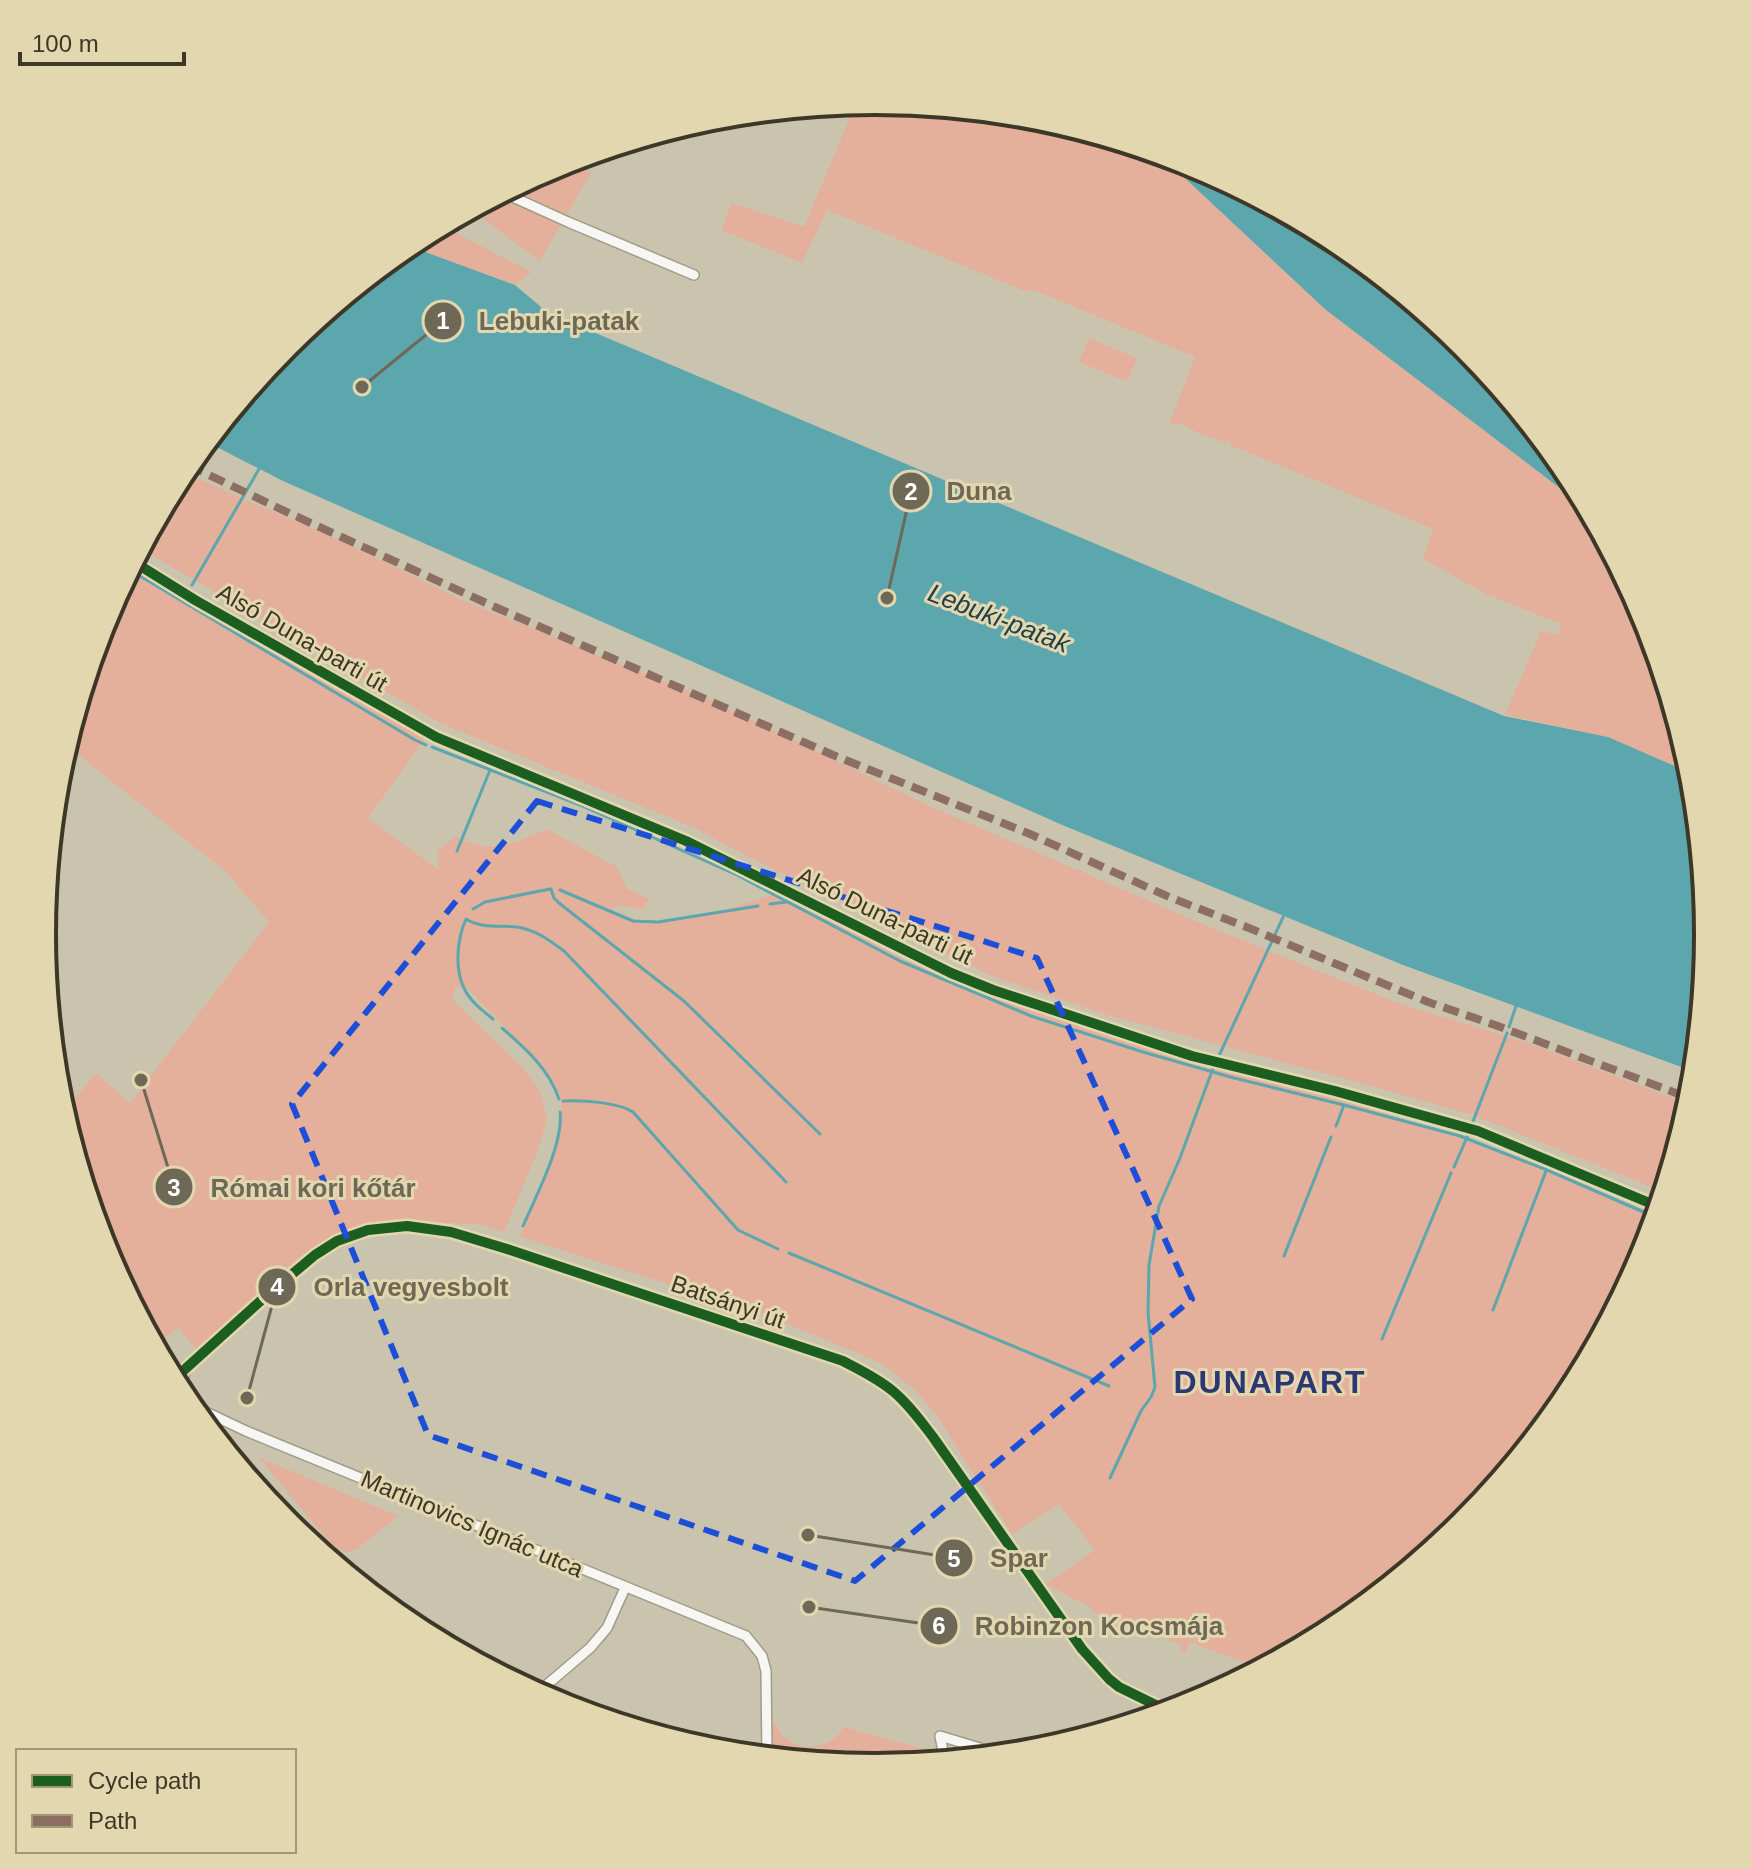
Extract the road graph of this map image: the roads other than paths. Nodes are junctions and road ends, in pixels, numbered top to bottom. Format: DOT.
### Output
graph roads {
  1 [pos="516,199"];
  2 [pos="694,275"];
  3 [pos="143,568"];
  4 [pos="1650,1203"];
  5 [pos="187,1367"];
  6 [pos="183,1371"];
  7 [pos="184,1374"];
  8 [pos="211,1413"];
  9 [pos="625,1588"];
  10 [pos="547,1685"];
  11 [pos="1154,1705"];
  12 [pos="767,1747"];
  13 [pos="977,1747"];
  14 [pos="943,1751"];
  1 -- 2 [label="street"];
  3 -- 4 [label="street, Alsó Duna-parti út"];
  5 -- 6 [label="street, Batsányi út"];
  5 -- 7 [label="street, Martinovics Ignác utca"];
  5 -- 11 [label="street, Batsányi út"];
  8 -- 9 [label="street, Martinovics Ignác utca"];
  9 -- 10 [label="street"];
  9 -- 12 [label="street, Martinovics Ignác utca"];
  13 -- 14 [label="street"];
}
